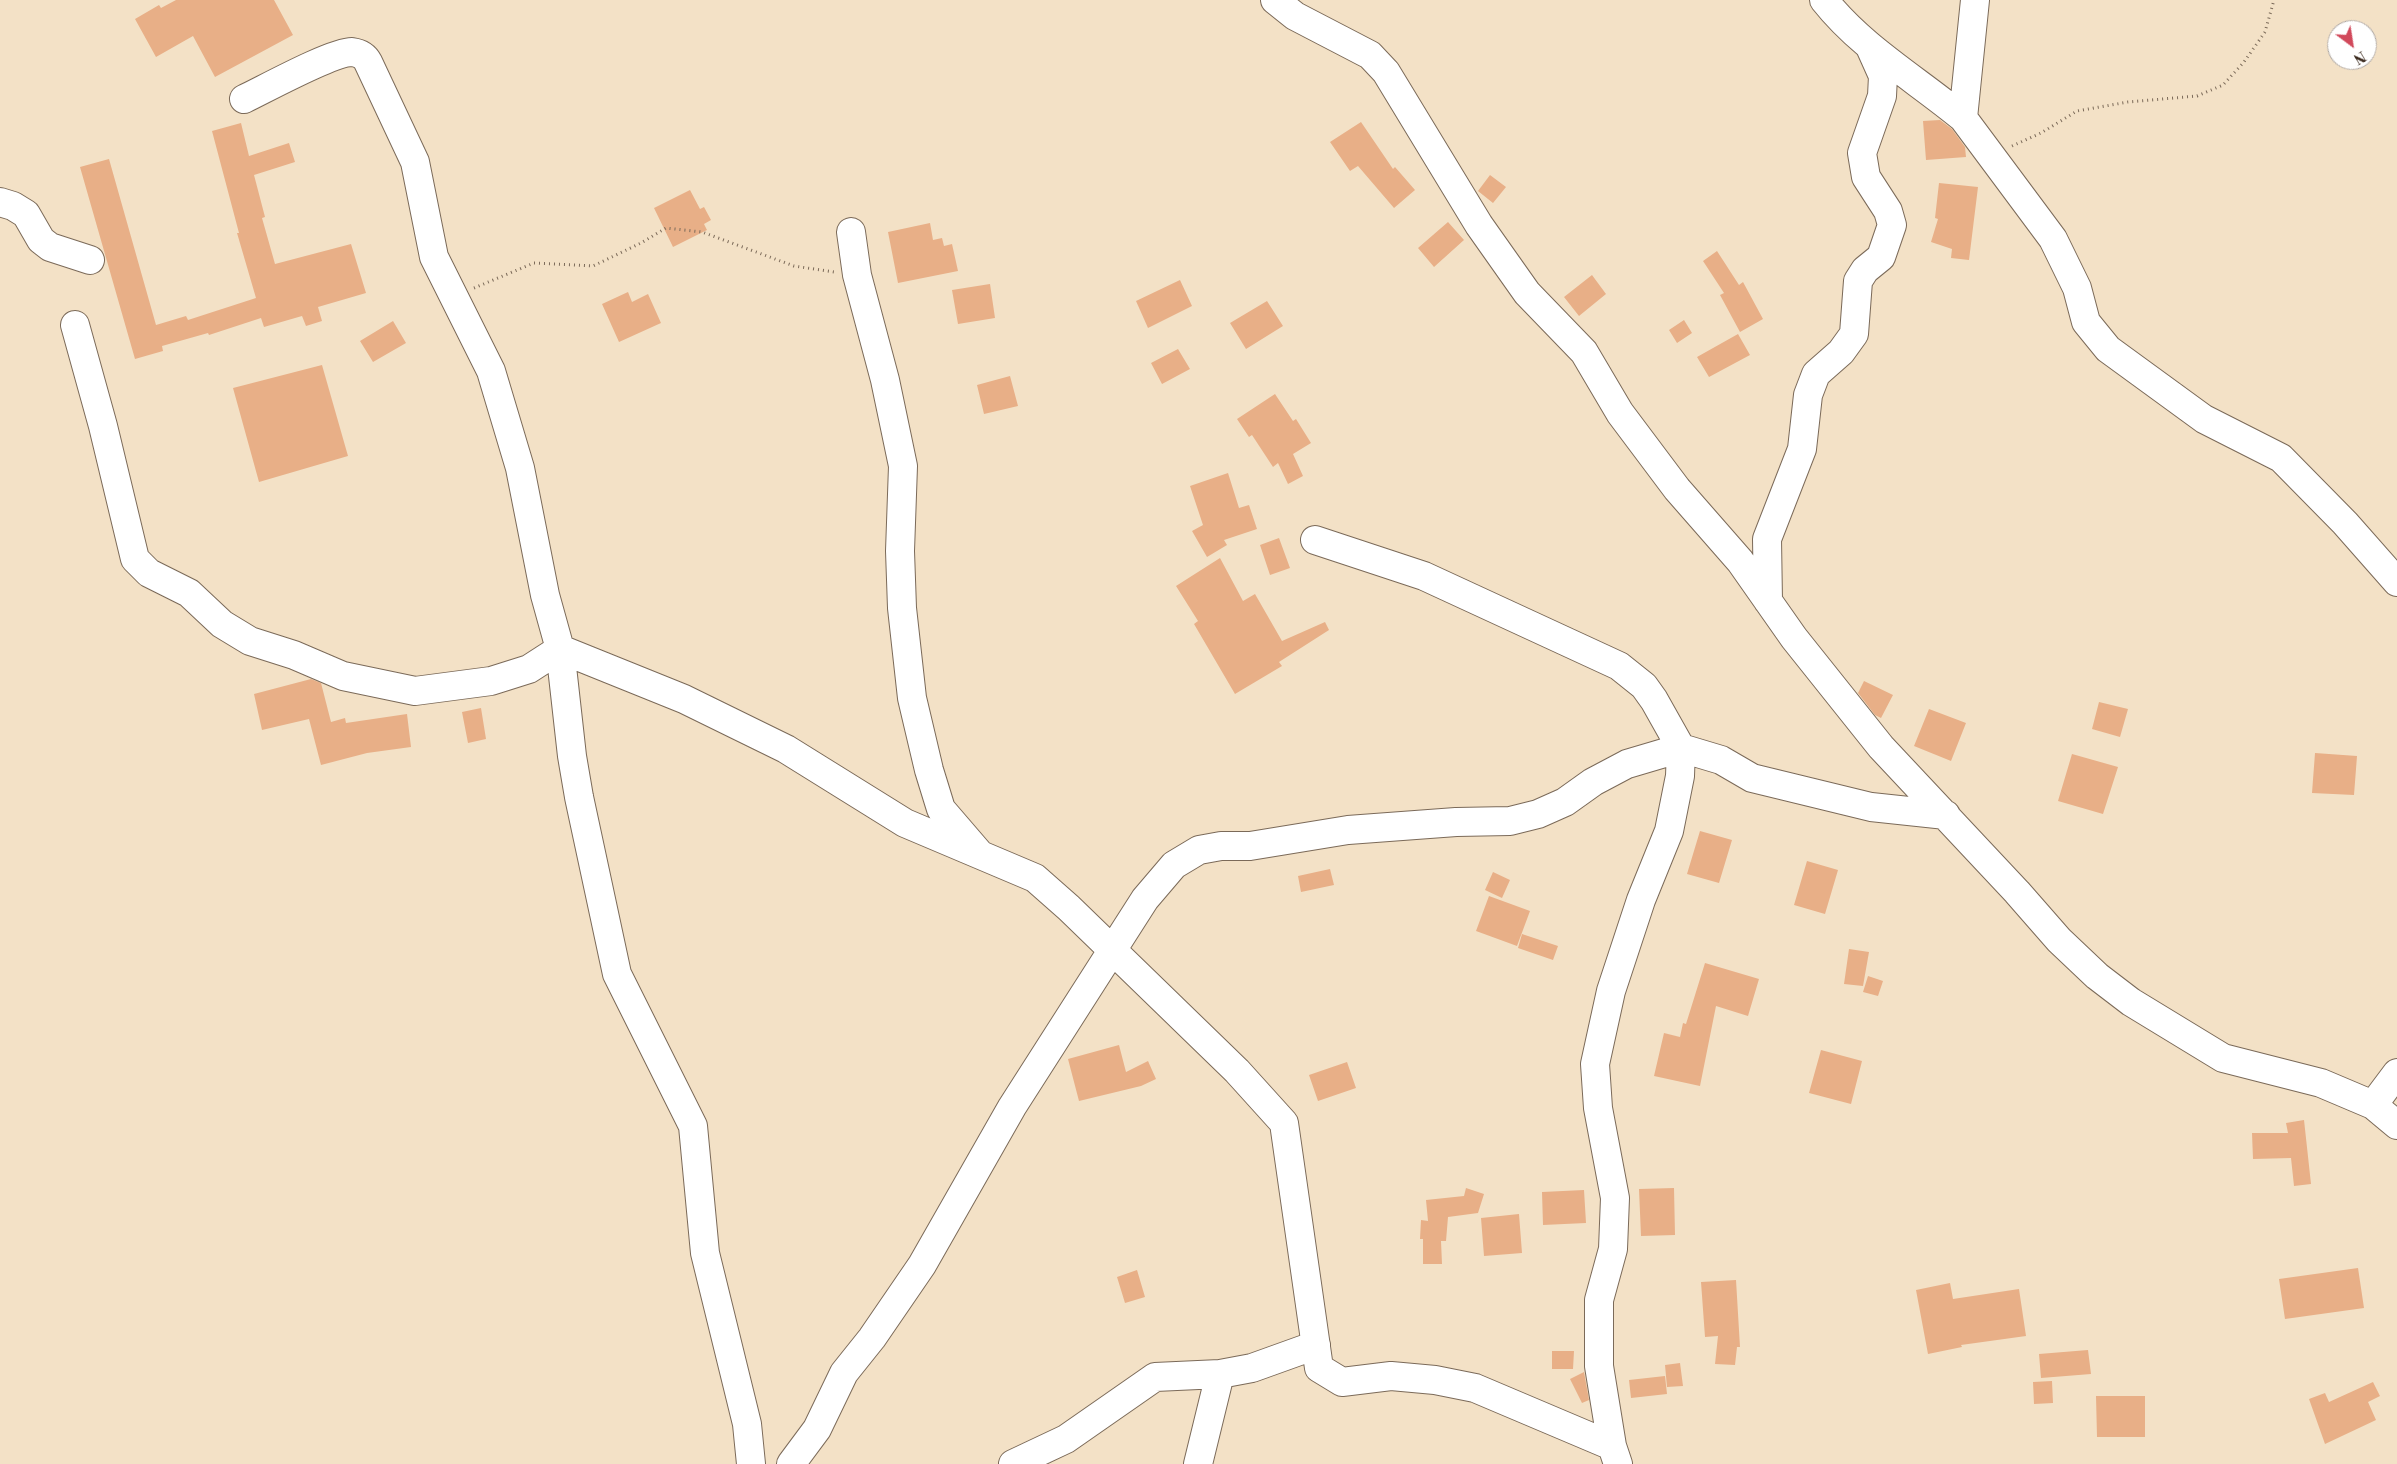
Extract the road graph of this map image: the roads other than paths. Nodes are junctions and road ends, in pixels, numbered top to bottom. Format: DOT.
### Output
graph roads {
  1 [pos="1275,0"];
  2 [pos="1824,0"];
  3 [pos="1976,0"];
  4 [pos="1870,47"];
  5 [pos="244,99"];
  6 [pos="1963,118"];
  7 [pos="0,202"];
  8 [pos="851,232"];
  9 [pos="90,260"];
  10 [pos="75,325"];
  11 [pos="1315,540"];
  12 [pos="2397,582"];
  13 [pos="1768,601"];
  14 [pos="560,649"];
  15 [pos="1681,748"];
  16 [pos="1946,815"];
  17 [pos="980,855"];
  18 [pos="1112,949"];
  19 [pos="2397,1073"];
  20 [pos="2373,1105"];
  21 [pos="2397,1125"];
  22 [pos="1316,1345"];
  23 [pos="1220,1374"];
  24 [pos="1615,1455"];
  25 [pos="751,1464"];
  26 [pos="791,1464"];
  27 [pos="1013,1464"];
  28 [pos="1198,1464"];
  1 -- 13 [label="street"];
  2 -- 4 [label="street"];
  3 -- 6 [label="street"];
  4 -- 6 [label="street"];
  4 -- 13 [label="street"];
  5 -- 14 [label="street"];
  6 -- 12 [label="street"];
  7 -- 9 [label="street"];
  8 -- 17 [label="street"];
  10 -- 14 [label="street"];
  11 -- 15 [label="street"];
  13 -- 16 [label="street"];
  14 -- 17 [label="street"];
  14 -- 25 [label="street"];
  15 -- 16 [label="street"];
  15 -- 18 [label="street"];
  15 -- 24 [label="street"];
  16 -- 20 [label="street"];
  17 -- 18 [label="street"];
  18 -- 22 [label="street"];
  18 -- 26 [label="street"];
  19 -- 20 [label="street"];
  20 -- 21 [label="street"];
  22 -- 23 [label="street"];
  22 -- 24 [label="street"];
  23 -- 27 [label="street"];
  23 -- 28 [label="street"];
}
